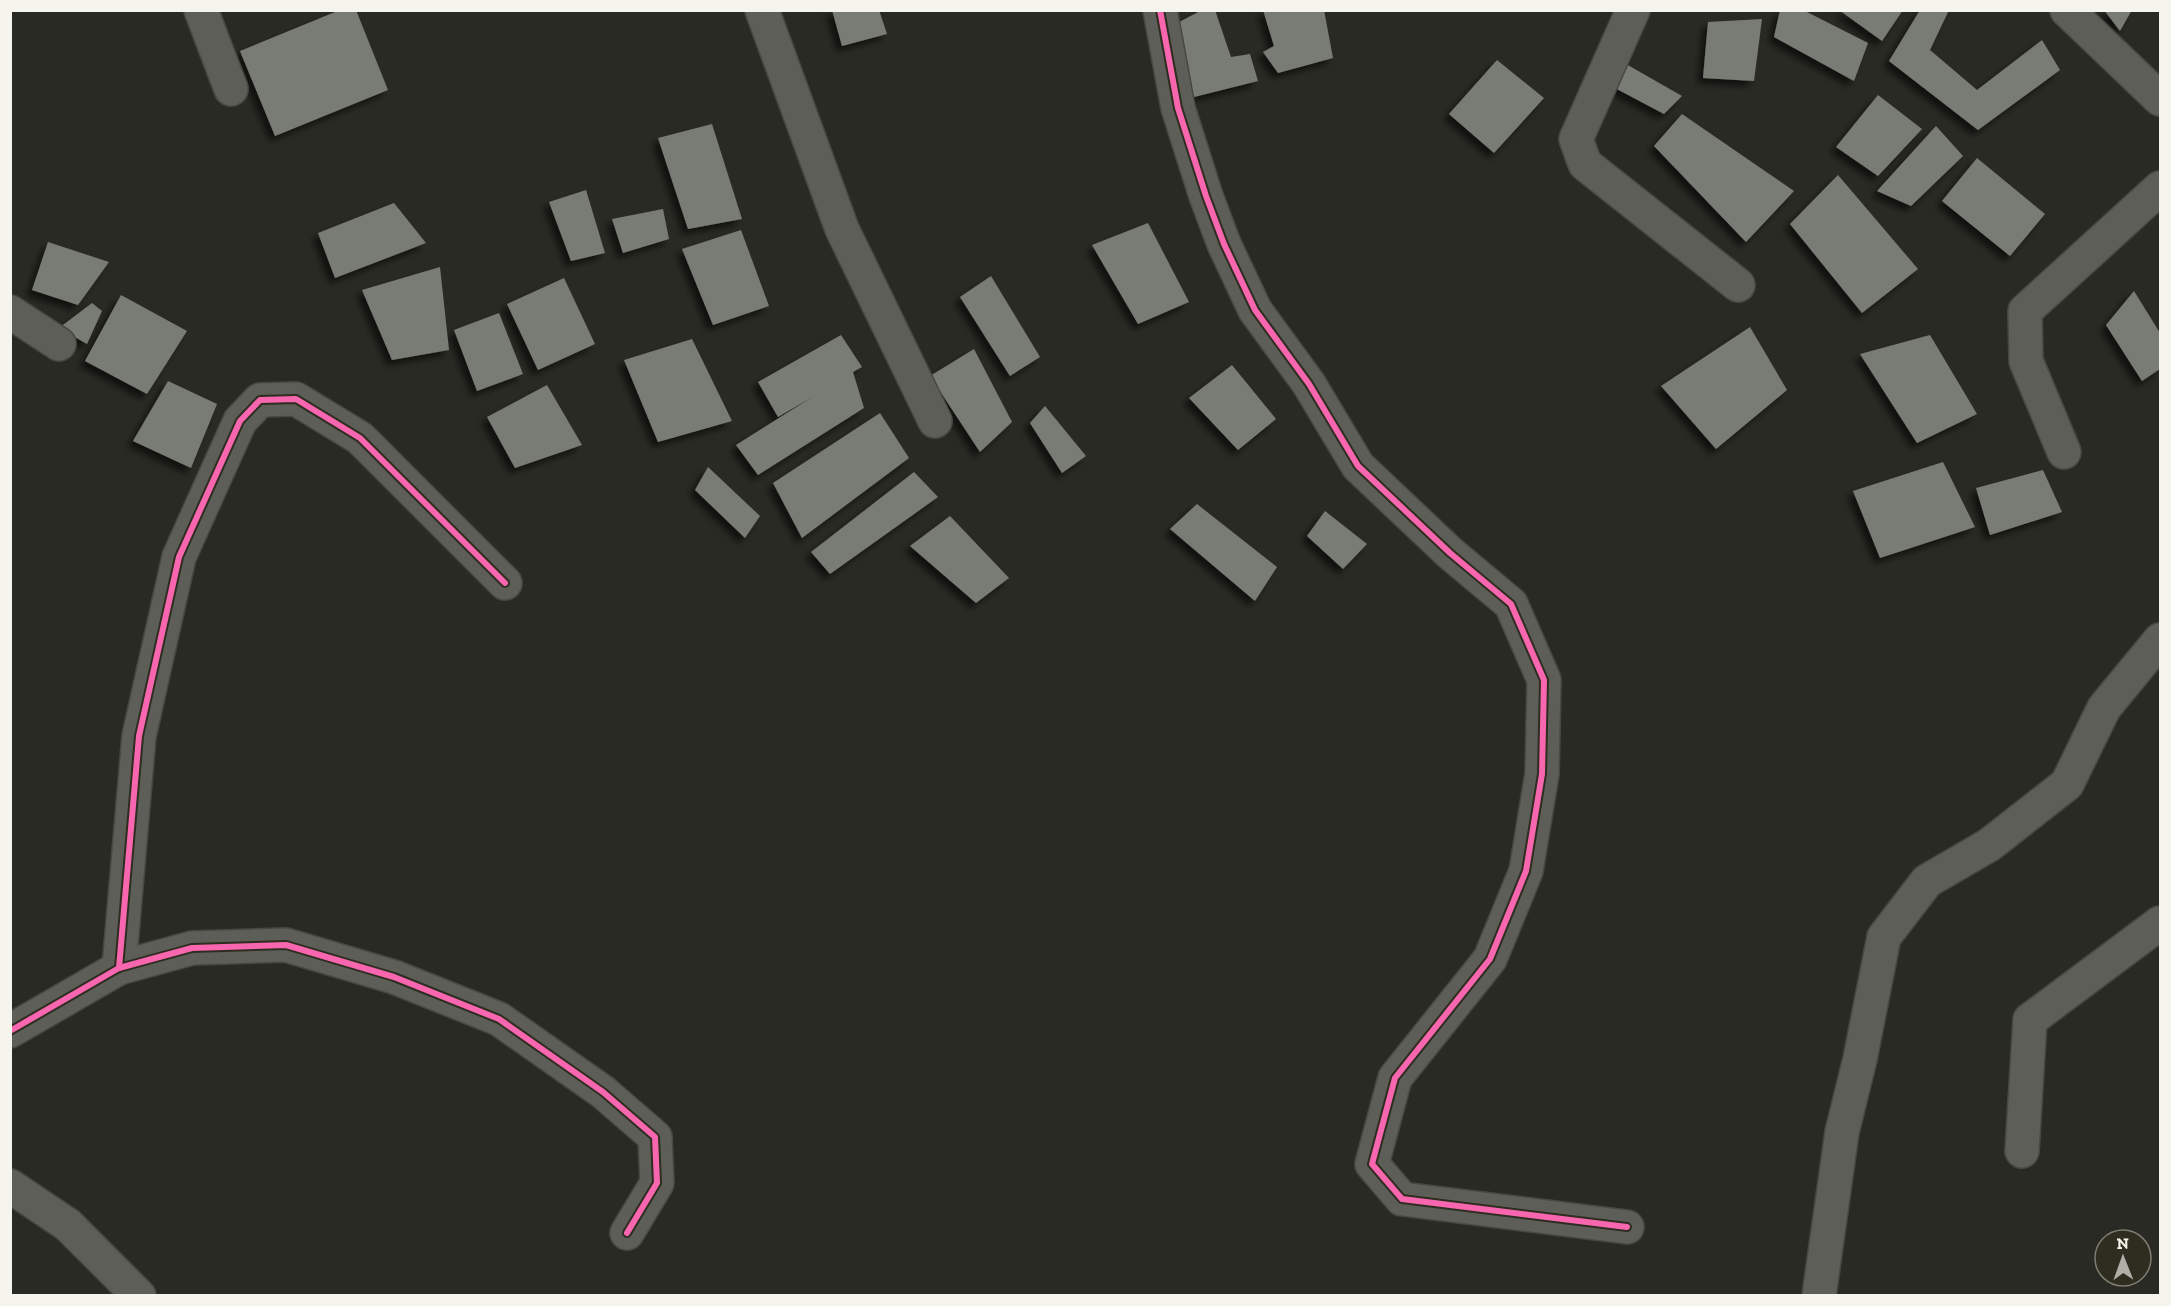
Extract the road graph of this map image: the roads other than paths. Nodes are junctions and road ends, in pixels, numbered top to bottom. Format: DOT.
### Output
graph roads {
  1 [pos="201,10"];
  2 [pos="762,10"];
  3 [pos="1160,10"];
  4 [pos="1633,10"];
  5 [pos="2067,10"];
  6 [pos="231,88"];
  7 [pos="2160,99"];
  8 [pos="2160,188"];
  9 [pos="1737,285"];
  10 [pos="10,312"];
  11 [pos="59,344"];
  12 [pos="935,420"];
  13 [pos="2064,452"];
  14 [pos="505,583"];
  15 [pos="2160,640"];
  16 [pos="2160,923"];
  17 [pos="119,968"];
  18 [pos="10,1030"];
  19 [pos="2022,1151"];
  20 [pos="10,1186"];
  21 [pos="1627,1227"];
  22 [pos="627,1233"];
  23 [pos="139,1296"];
  24 [pos="1819,1296"];
  1 -- 6 [label="street"];
  2 -- 12 [label="street"];
  3 -- 21 [label="street"];
  4 -- 9 [label="street"];
  5 -- 7 [label="street"];
  8 -- 13 [label="street"];
  10 -- 11 [label="street"];
  14 -- 17 [label="street"];
  15 -- 24 [label="street"];
  16 -- 19 [label="street"];
  17 -- 18 [label="street"];
  17 -- 22 [label="street"];
  20 -- 23 [label="street"];
}
